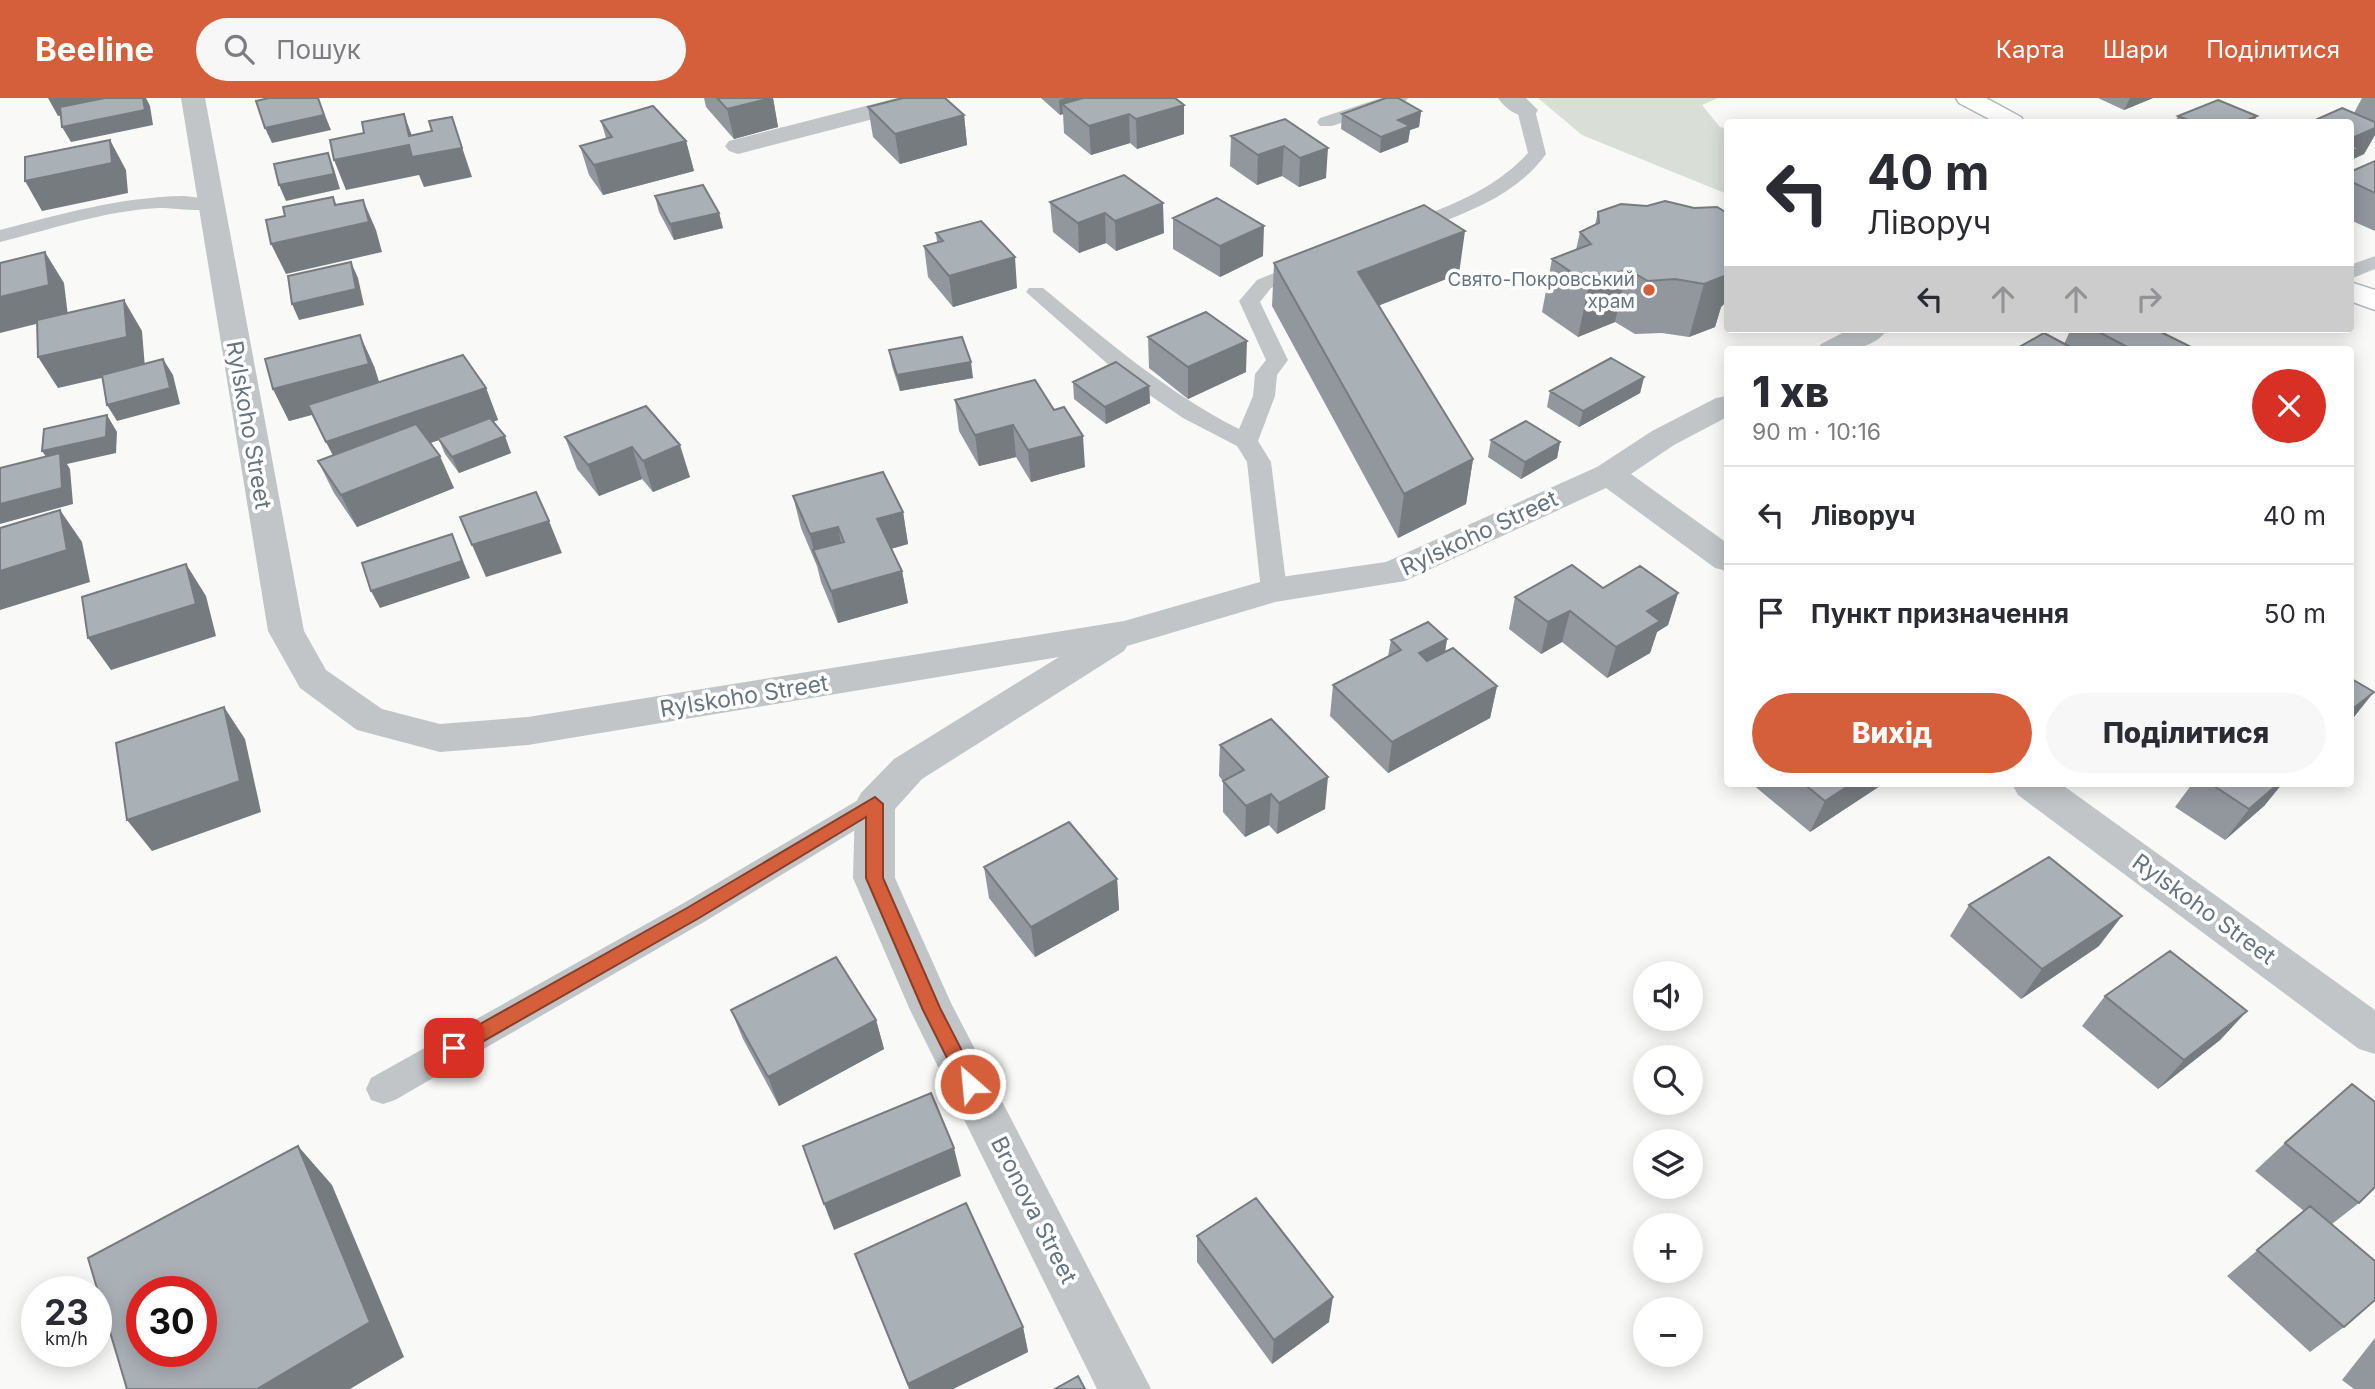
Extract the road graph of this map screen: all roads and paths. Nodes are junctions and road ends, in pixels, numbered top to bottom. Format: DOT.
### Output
graph roads {
  1 [pos="193,98"];
  2 [pos="926,98"];
  3 [pos="1398,98"];
  4 [pos="1968,98"];
  5 [pos="1518,104"];
  6 [pos="2006,119"];
  7 [pos="1326,122"];
  8 [pos="738,146"];
  9 [pos="210,205"];
  10 [pos="0,236"];
  11 [pos="1382,238"];
  12 [pos="1331,256"];
  13 [pos="2375,262"];
  14 [pos="2354,271"];
  15 [pos="1036,292"];
  16 [pos="2354,292"];
  17 [pos="2375,302"];
  18 [pos="1865,333"];
  19 [pos="1840,346"];
  20 [pos="1724,407"];
  21 [pos="1246,441"];
  22 [pos="1609,474"];
  23 [pos="1724,558"];
  24 [pos="1274,590"];
  25 [pos="1124,634"];
  26 [pos="2036,787"];
  27 [pos="875,804"];
  28 [pos="2375,1035"];
  29 [pos="383,1089"];
  30 [pos="1125,1389"];
  1 -- 9 [label="street, Rylskoho Street"];
  2 -- 8 [label="street"];
  3 -- 7 [label="lane"];
  4 -- 6 [label="street"];
  5 -- 11 [label="lane"];
  9 -- 10 [label="lane"];
  9 -- 25 [label="street, Rylskoho Street"];
  12 -- 21 [label="lane"];
  13 -- 14 [label="lane"];
  15 -- 21 [label="lane"];
  16 -- 17 [label="street"];
  18 -- 19 [label="street"];
  20 -- 22 [label="street, Rylskoho Street"];
  21 -- 24 [label="lane"];
  22 -- 23 [label="street"];
  22 -- 24 [label="street, Rylskoho Street"];
  24 -- 25 [label="street, Rylskoho Street"];
  25 -- 27 [label="street"];
  26 -- 28 [label="street, Rylskoho Street"];
  27 -- 29 [label="lane"];
  27 -- 30 [label="street, Bronova Street"];
}
